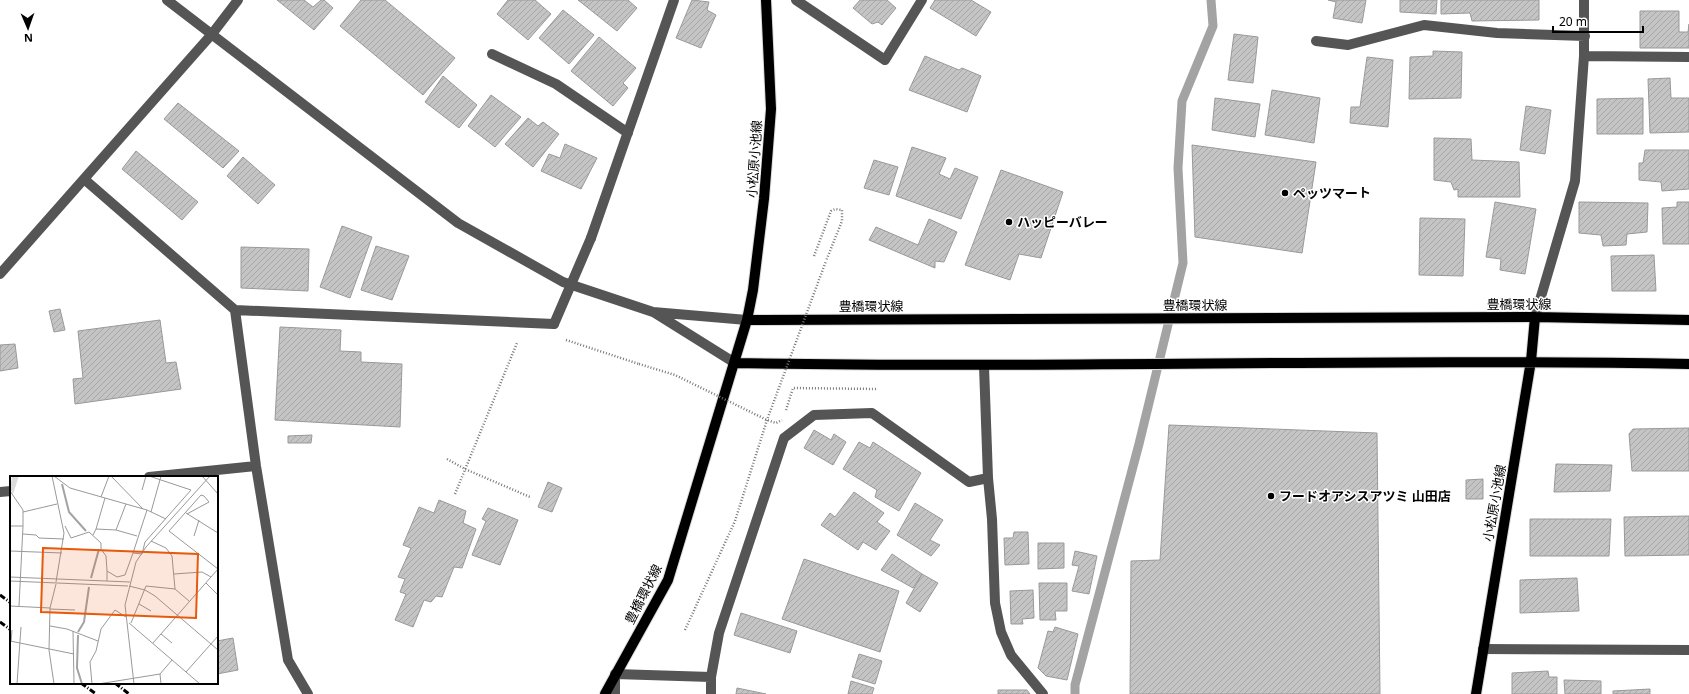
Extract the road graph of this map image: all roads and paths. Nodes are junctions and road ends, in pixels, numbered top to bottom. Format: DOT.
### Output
graph roads {
  1 [pos="167,0"];
  2 [pos="238,0"];
  3 [pos="674,0"];
  4 [pos="766,0"];
  5 [pos="796,0"];
  6 [pos="922,0"];
  7 [pos="1584,0"];
  8 [pos="212,34"];
  9 [pos="1585,36"];
  10 [pos="1316,41"];
  11 [pos="492,54"];
  12 [pos="1584,56"];
  13 [pos="1689,57"];
  14 [pos="628,133"];
  15 [pos="84,179"];
  16 [pos="814,256"];
  17 [pos="0,274"];
  18 [pos="235,310"];
  19 [pos="653,312"];
  20 [pos="1535,317"];
  21 [pos="747,320"];
  22 [pos="1689,320"];
  23 [pos="526,322"];
  24 [pos="554,324"];
  25 [pos="1531,361"];
  26 [pos="735,363"];
  27 [pos="1689,364"];
  28 [pos="984,366"];
  29 [pos="767,420"];
  30 [pos="782,420"];
  31 [pos="447,459"];
  32 [pos="256,466"];
  33 [pos="465,469"];
  34 [pos="159,476"];
  35 [pos="988,478"];
  36 [pos="10,491"];
  37 [pos="0,492"];
  38 [pos="455,494"];
  39 [pos="530,497"];
  40 [pos="685,630"];
  41 [pos="1483,649"];
  42 [pos="1689,650"];
  43 [pos="616,674"];
  44 [pos="712,677"];
  45 [pos="308,694"];
  46 [pos="605,694"];
  47 [pos="615,694"];
  48 [pos="711,694"];
  49 [pos="1043,694"];
  50 [pos="1476,694"];
  1 -- 8 [label="street"];
  2 -- 8 [label="street"];
  3 -- 14 [label="street"];
  4 -- 21 [label="main road, 小松原小池線"];
  5 -- 6 [label="street"];
  7 -- 9 [label="street"];
  8 -- 15 [label="street"];
  8 -- 19 [label="street"];
  9 -- 10 [label="street"];
  9 -- 12 [label="street"];
  11 -- 14 [label="street"];
  12 -- 13 [label="street"];
  12 -- 20 [label="street"];
  14 -- 24 [label="street, bridge"];
  15 -- 17 [label="street"];
  15 -- 18 [label="street"];
  16 -- 29 [label="path, bridge"];
  18 -- 23 [label="street"];
  18 -- 32 [label="street"];
  19 -- 21 [label="street"];
  19 -- 26 [label="street"];
  20 -- 21 [label="main road, 豊橋環状線"];
  20 -- 22 [label="main road, 豊橋環状線"];
  20 -- 25 [label="main road, 小松原小池線"];
  21 -- 26 [label="main road, 豊橋環状線"];
  23 -- 24 [label="street"];
  23 -- 33 [label="path"];
  24 -- 29 [label="path, bridge"];
  25 -- 27 [label="main road"];
  25 -- 28 [label="main road"];
  25 -- 41 [label="main road, 小松原小池線"];
  26 -- 28 [label="main road"];
  26 -- 43 [label="main road, 豊橋環状線"];
  28 -- 35 [label="street"];
  29 -- 30 [label="path, bridge"];
  29 -- 40 [label="path, bridge"];
  31 -- 33 [label="path"];
  32 -- 34 [label="street"];
  32 -- 45 [label="street"];
  33 -- 38 [label="path"];
  33 -- 39 [label="path"];
  35 -- 44 [label="street"];
  35 -- 49 [label="street"];
  36 -- 37 [label="street"];
  41 -- 42 [label="street"];
  41 -- 50 [label="main road, 小松原小池線"];
  43 -- 44 [label="street"];
  43 -- 46 [label="main road, 豊橋環状線"];
  43 -- 47 [label="street"];
  44 -- 48 [label="street"];
}
